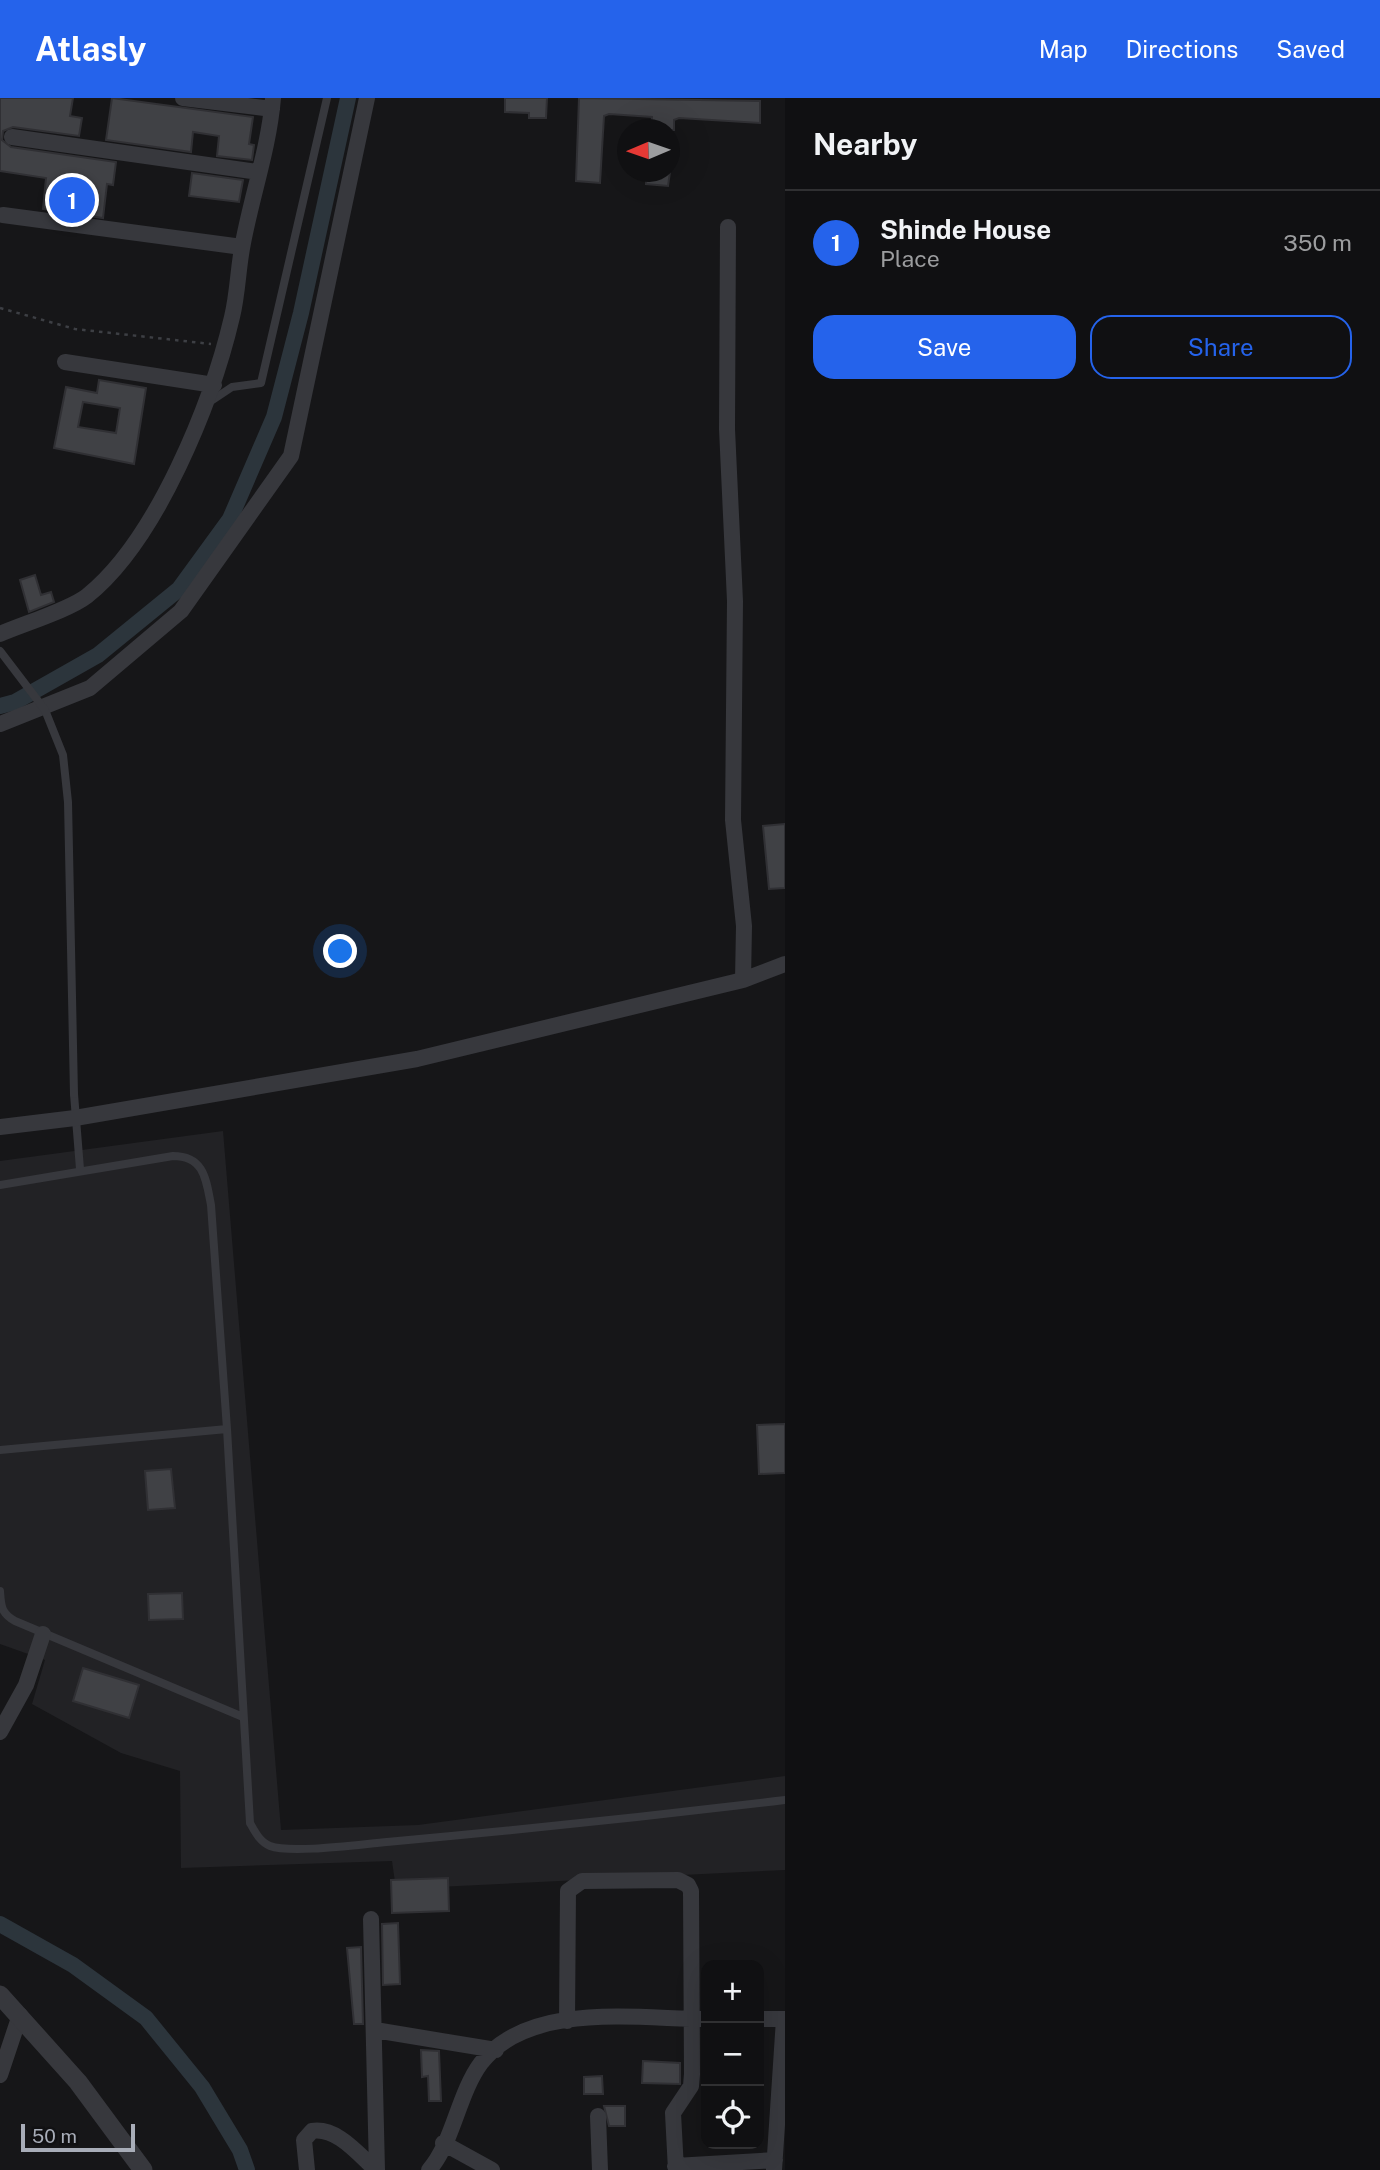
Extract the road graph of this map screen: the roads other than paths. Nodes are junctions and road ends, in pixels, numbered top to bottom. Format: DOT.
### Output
graph roads {
  1 [pos="183,98"];
  2 [pos="327,98"];
  3 [pos="367,98"];
  4 [pos="273,103"];
  5 [pos="12,137"];
  6 [pos="258,172"];
  7 [pos="3,215"];
  8 [pos="728,227"];
  9 [pos="242,247"];
  10 [pos="65,362"];
  11 [pos="214,385"];
  12 [pos="205,405"];
  13 [pos="0,634"];
  14 [pos="0,651"];
  15 [pos="0,724"];
  16 [pos="785,964"];
  17 [pos="743,980"];
  18 [pos="75,1118"];
  19 [pos="0,1127"];
  20 [pos="80,1169"];
  21 [pos="0,1185"];
  22 [pos="228,1429"];
  23 [pos="0,1450"];
  24 [pos="0,1591"];
  25 [pos="43,1633"];
  26 [pos="243,1717"];
  27 [pos="0,1732"];
  28 [pos="785,1800"];
  29 [pos="371,1919"];
  30 [pos="0,1996"];
  31 [pos="20,2015"];
  32 [pos="699,2019"];
  33 [pos="764,2019"];
  34 [pos="785,2019"];
  35 [pos="567,2021"];
  36 [pos="375,2030"];
  37 [pos="496,2050"];
  38 [pos="0,2075"];
  39 [pos="598,2116"];
  40 [pos="443,2143"];
  41 [pos="778,2167"];
  42 [pos="676,2168"];
  43 [pos="143,2170"];
  44 [pos="307,2170"];
  45 [pos="377,2170"];
  46 [pos="429,2170"];
  47 [pos="492,2170"];
  48 [pos="600,2170"];
  1 -- 4 [label="street"];
  2 -- 12 [label="lane"];
  3 -- 15 [label="street"];
  4 -- 6 [label="street"];
  5 -- 6 [label="street"];
  6 -- 9 [label="street"];
  7 -- 9 [label="street"];
  8 -- 17 [label="street"];
  9 -- 11 [label="street"];
  10 -- 11 [label="street"];
  11 -- 12 [label="street"];
  12 -- 13 [label="street"];
  14 -- 18 [label="lane, bridge"];
  16 -- 17 [label="street"];
  17 -- 18 [label="street"];
  18 -- 19 [label="street"];
  18 -- 20 [label="lane"];
  20 -- 21 [label="lane"];
  20 -- 22 [label="lane"];
  22 -- 23 [label="lane"];
  22 -- 26 [label="lane"];
  24 -- 25 [label="lane"];
  25 -- 26 [label="lane"];
  25 -- 27 [label="street"];
  26 -- 28 [label="lane"];
  29 -- 36 [label="street"];
  30 -- 31 [label="street"];
  31 -- 38 [label="street"];
  31 -- 43 [label="street"];
  32 -- 35 [label="street"];
  32 -- 35 [label="street"];
  32 -- 42 [label="street"];
  33 -- 34 [label="street"];
  34 -- 41 [label="street"];
  35 -- 37 [label="street"];
  36 -- 37 [label="street"];
  36 -- 45 [label="street"];
  37 -- 40 [label="street"];
  39 -- 48 [label="street"];
  40 -- 46 [label="street"];
  40 -- 47 [label="street"];
  41 -- 42 [label="street"];
  44 -- 45 [label="street"];
}
